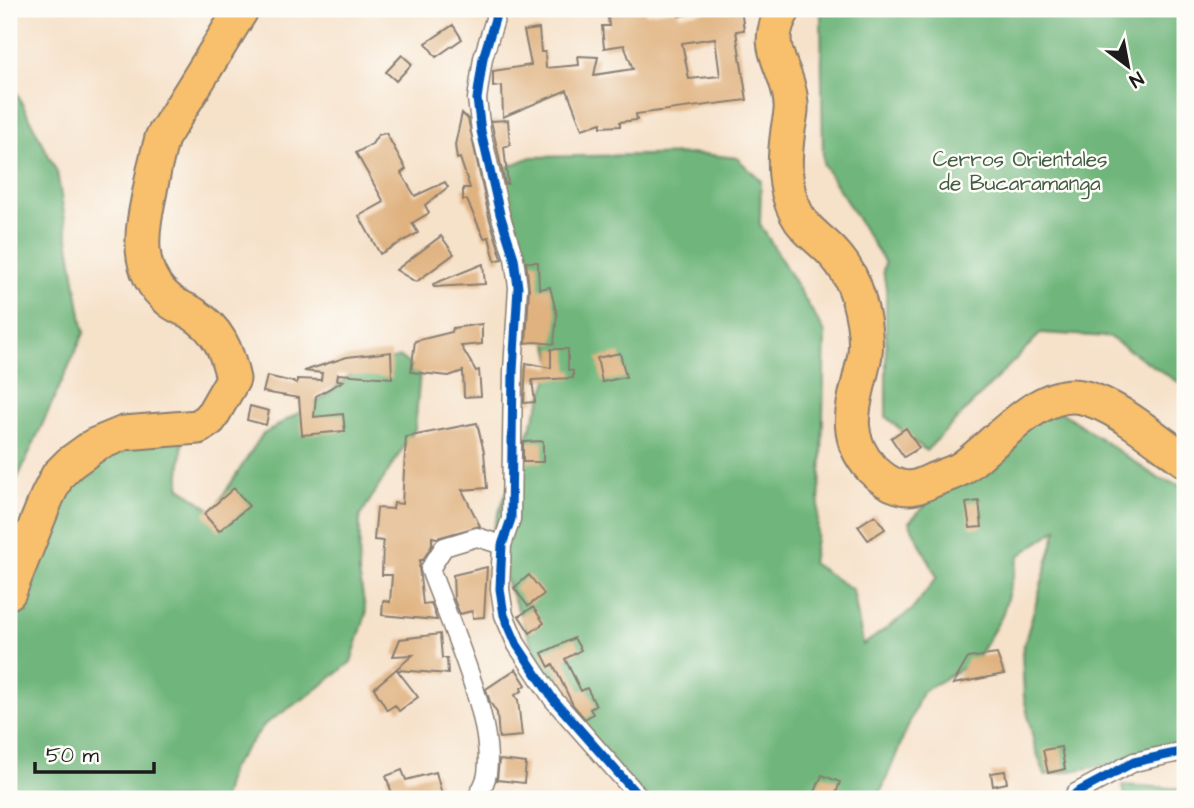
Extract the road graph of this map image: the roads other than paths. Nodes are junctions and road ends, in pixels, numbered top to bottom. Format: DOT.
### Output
graph roads {
  1 [pos="243,9"];
  2 [pos="495,9"];
  3 [pos="784,9"];
  4 [pos="1185,460"];
  5 [pos="502,545"];
  6 [pos="9,592"];
  7 [pos="1185,751"];
  8 [pos="476,799"];
  9 [pos="641,799"];
  10 [pos="1072,799"];
  1 -- 6 [label="highway"];
  2 -- 5 [label="street"];
  3 -- 4 [label="highway"];
  5 -- 8 [label="street"];
  5 -- 9 [label="street"];
  7 -- 10 [label="street"];
}
